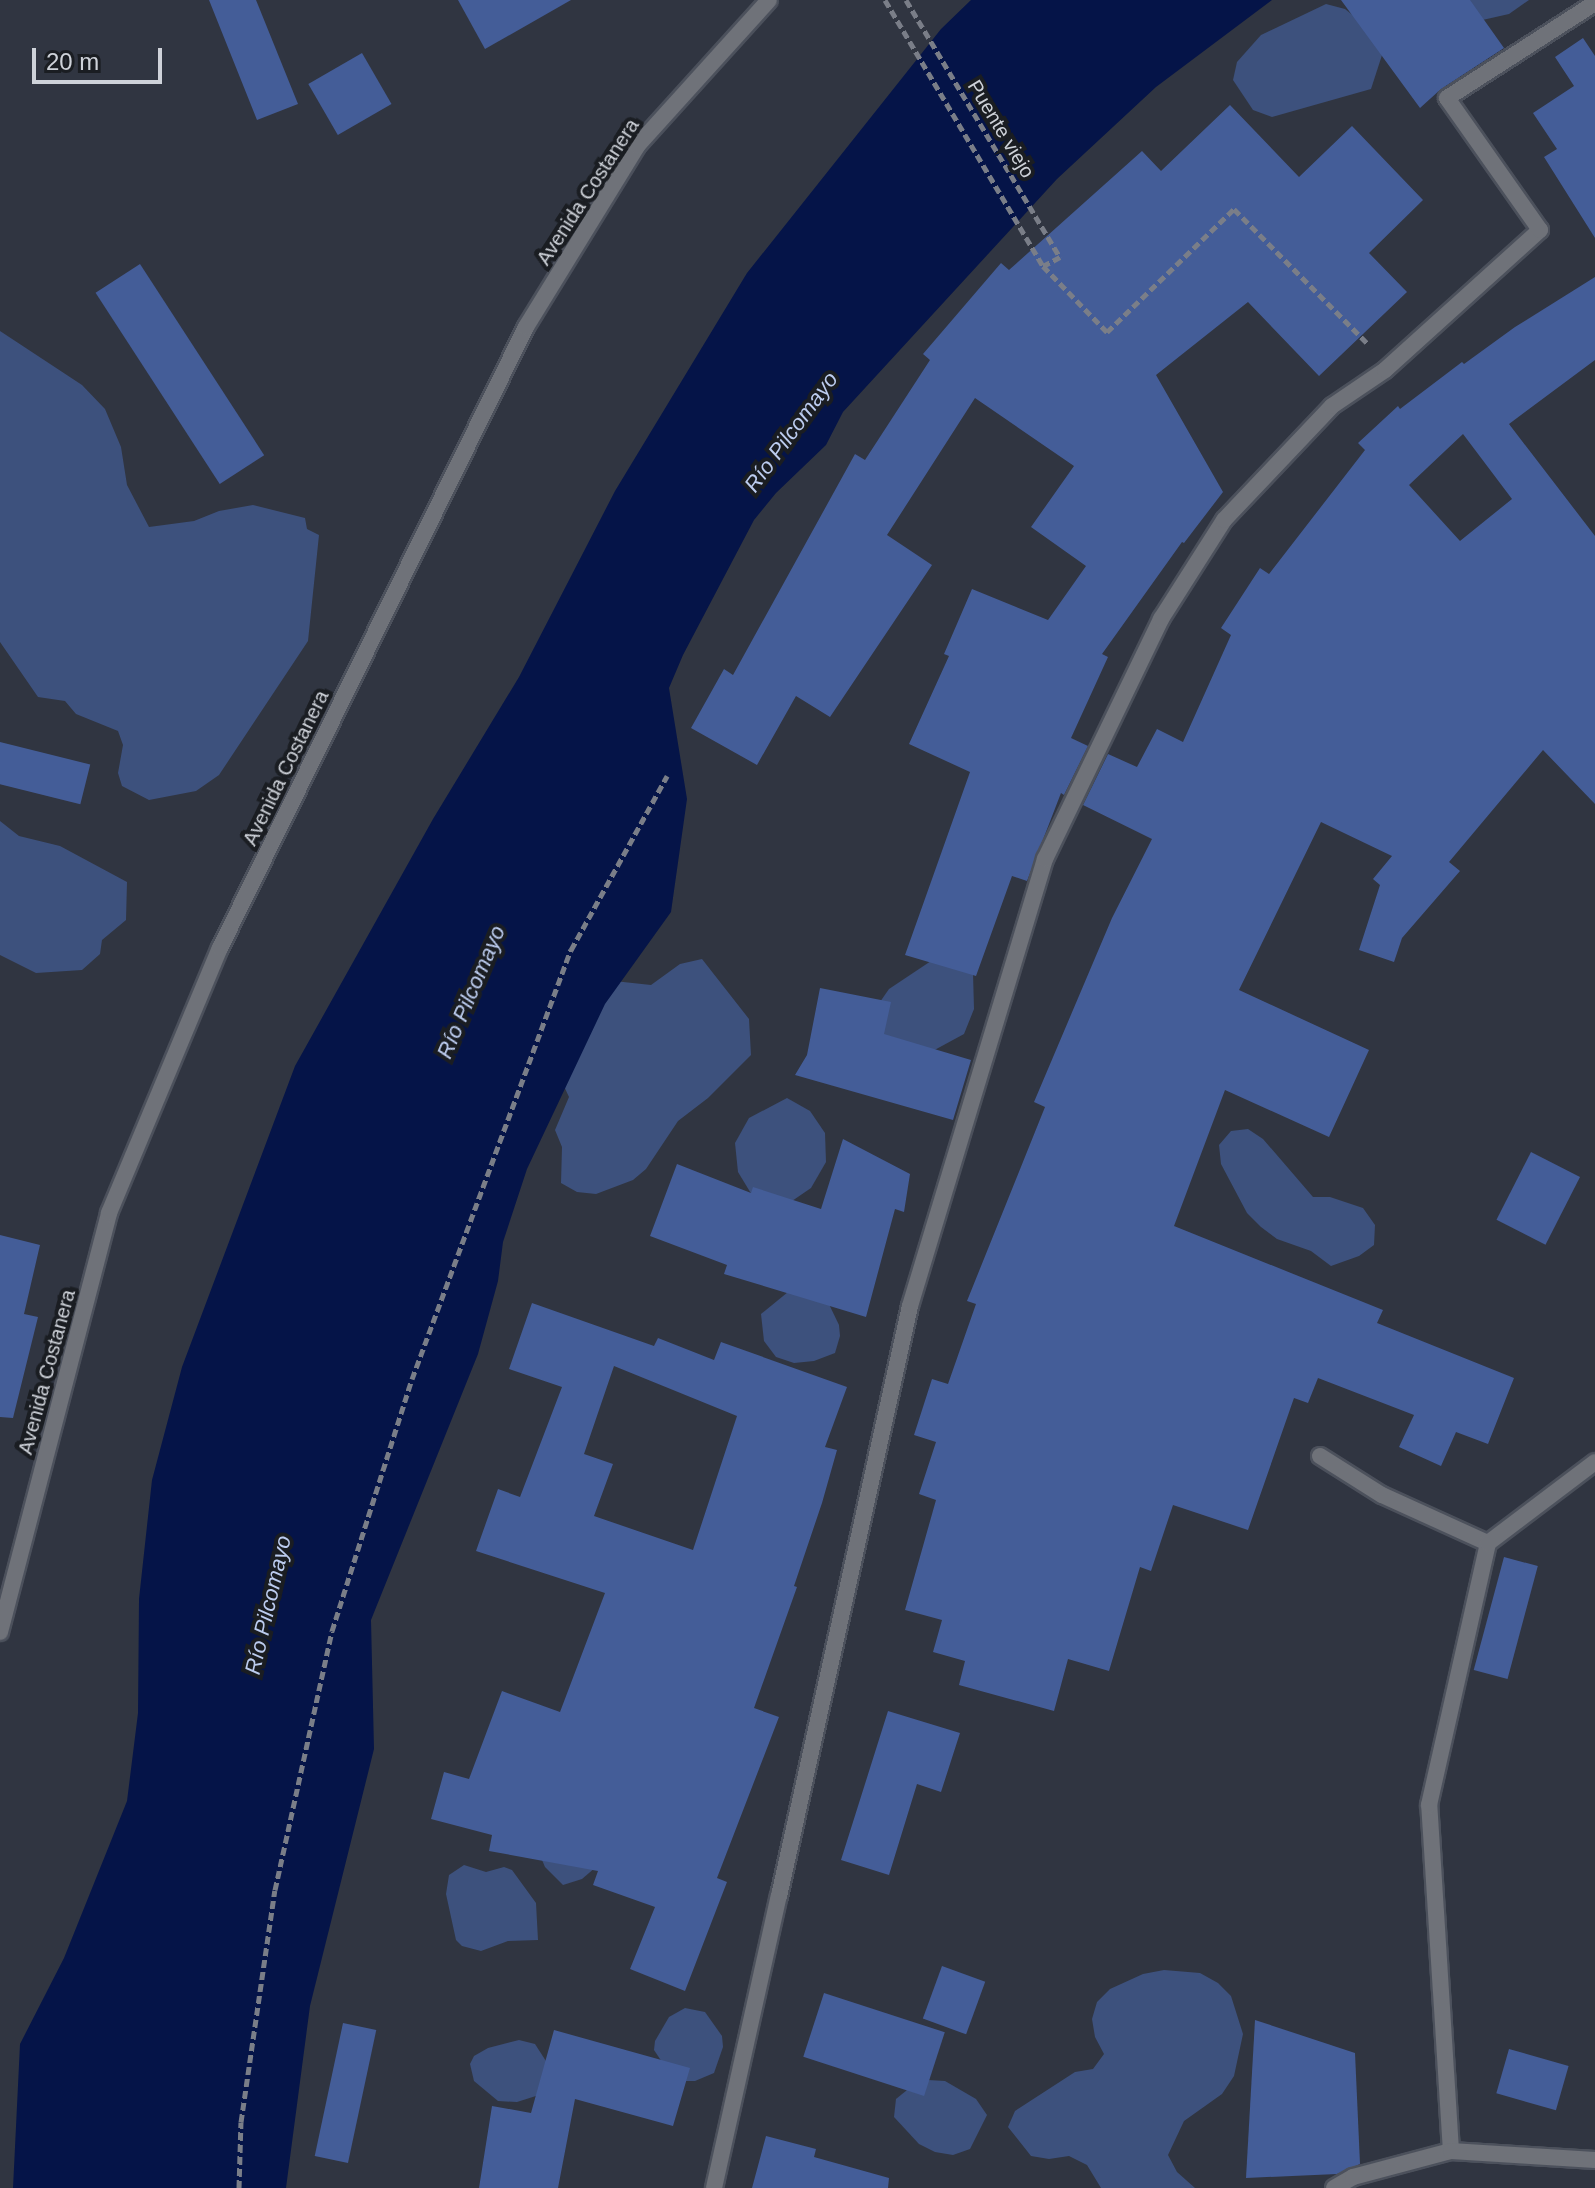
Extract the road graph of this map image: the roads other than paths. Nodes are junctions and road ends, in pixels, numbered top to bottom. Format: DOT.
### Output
graph roads {
  1 [pos="769,0"];
  2 [pos="1595,3"];
  3 [pos="1320,1456"];
  4 [pos="1595,1462"];
  5 [pos="1488,1543"];
  6 [pos="0,1632"];
  7 [pos="1451,2151"];
  8 [pos="1595,2160"];
  9 [pos="714,2188"];
  10 [pos="1334,2188"];
  1 -- 6 [label="street, Avenida Costanera"];
  2 -- 9 [label="street"];
  3 -- 5 [label="street"];
  4 -- 5 [label="street"];
  5 -- 7 [label="street"];
  7 -- 8 [label="street"];
  7 -- 10 [label="street"];
}
